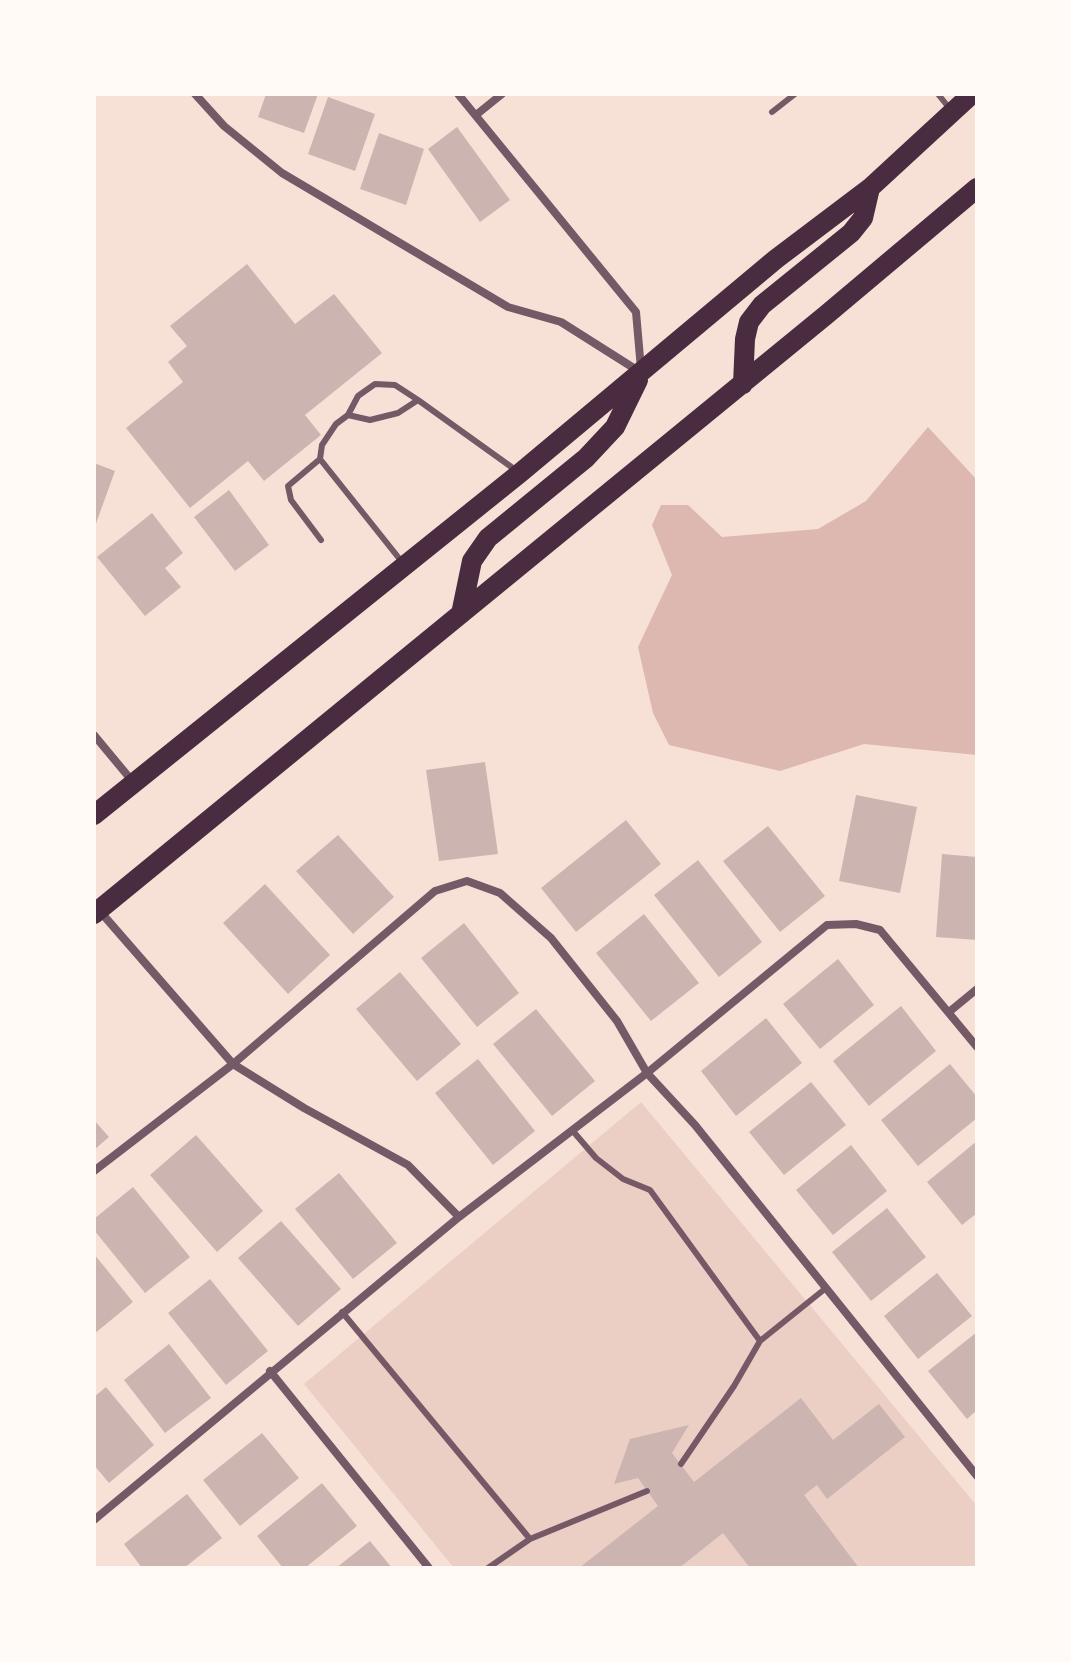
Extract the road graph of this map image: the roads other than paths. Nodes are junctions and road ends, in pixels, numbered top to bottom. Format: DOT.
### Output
graph roads {
  1 [pos="195,94"];
  2 [pos="458,94"];
  3 [pos="502,94"];
  4 [pos="795,94"];
  5 [pos="938,94"];
  6 [pos="972,94"];
  7 [pos="772,112"];
  8 [pos="953,112"];
  9 [pos="476,115"];
  10 [pos="870,188"];
  11 [pos="977,188"];
  12 [pos="641,373"];
  13 [pos="743,384"];
  14 [pos="418,400"];
  15 [pos="348,415"];
  16 [pos="320,459"];
  17 [pos="520,473"];
  18 [pos="321,540"];
  19 [pos="404,564"];
  20 [pos="461,614"];
  21 [pos="94,735"];
  22 [pos="133,782"];
  23 [pos="94,815"];
  24 [pos="96,909"];
  25 [pos="977,989"];
  26 [pos="949,1012"];
  27 [pos="977,1047"];
  28 [pos="233,1064"];
  29 [pos="647,1073"];
  30 [pos="572,1130"];
  31 [pos="94,1171"];
  32 [pos="459,1217"];
  33 [pos="826,1288"];
  34 [pos="342,1312"];
  35 [pos="760,1341"];
  36 [pos="270,1371"];
  37 [pos="681,1464"];
  38 [pos="977,1476"];
  39 [pos="647,1491"];
  40 [pos="94,1520"];
  41 [pos="530,1539"];
  42 [pos="429,1568"];
  43 [pos="488,1568"];
  1 -- 12 [label="street"];
  2 -- 9 [label="street"];
  3 -- 9 [label="street"];
  4 -- 7 [label="lane"];
  5 -- 8 [label="lane"];
  6 -- 8 [label="main road"];
  8 -- 10 [label="main road"];
  9 -- 12 [label="street"];
  10 -- 12 [label="main road"];
  10 -- 13 [label="main road"];
  11 -- 13 [label="main road"];
  12 -- 17 [label="main road"];
  12 -- 20 [label="main road"];
  13 -- 20 [label="main road"];
  14 -- 15 [label="lane"];
  14 -- 15 [label="lane"];
  14 -- 17 [label="lane"];
  15 -- 16 [label="lane"];
  16 -- 18 [label="lane"];
  16 -- 19 [label="lane"];
  17 -- 19 [label="main road"];
  19 -- 22 [label="main road"];
  20 -- 24 [label="main road"];
  21 -- 22 [label="street"];
  22 -- 23 [label="main road"];
  24 -- 28 [label="street"];
  25 -- 26 [label="street"];
  26 -- 27 [label="street"];
  26 -- 29 [label="street"];
  28 -- 29 [label="street"];
  28 -- 31 [label="street"];
  28 -- 32 [label="street"];
  29 -- 30 [label="street"];
  29 -- 33 [label="street"];
  30 -- 32 [label="street"];
  30 -- 35 [label="lane"];
  32 -- 34 [label="street"];
  33 -- 35 [label="lane"];
  33 -- 38 [label="street"];
  34 -- 36 [label="street"];
  34 -- 41 [label="lane"];
  35 -- 37 [label="lane"];
  36 -- 40 [label="street"];
  36 -- 42 [label="street"];
  39 -- 41 [label="lane"];
  41 -- 43 [label="lane"];
}
